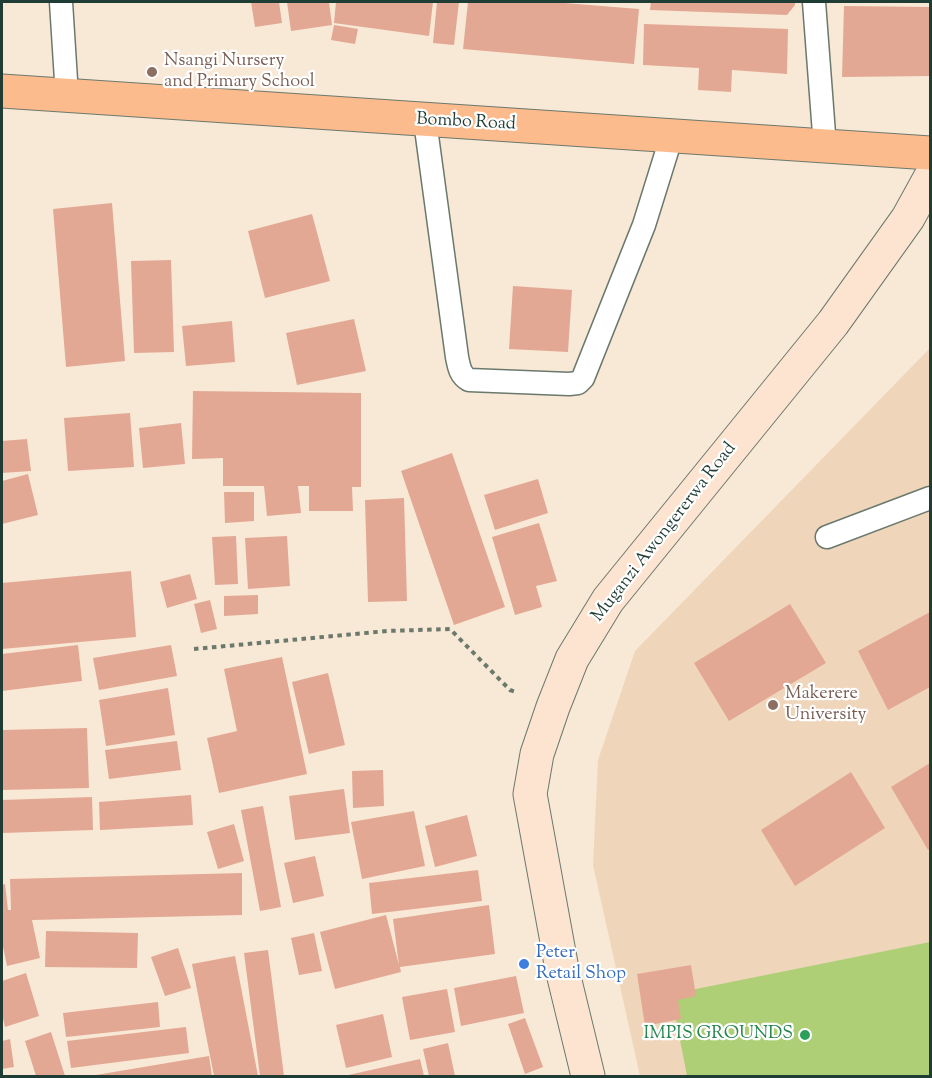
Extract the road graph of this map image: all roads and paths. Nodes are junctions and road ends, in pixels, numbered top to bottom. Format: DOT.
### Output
graph roads {
  1 [pos="61,2"];
  2 [pos="814,2"];
  3 [pos="2,91"];
  4 [pos="67,96"];
  5 [pos="425,121"];
  6 [pos="672,135"];
  7 [pos="825,147"];
  8 [pos="930,153"];
  9 [pos="930,178"];
  10 [pos="930,498"];
  11 [pos="827,537"];
  12 [pos="194,649"];
  13 [pos="553,707"];
  14 [pos="588,1077"];
  1 -- 4 [label="lane"];
  2 -- 7 [label="lane"];
  3 -- 4 [label="main road, Bombo Road"];
  4 -- 5 [label="main road, Bombo Road"];
  5 -- 6 [label="main road, Bombo Road"];
  5 -- 6 [label="lane"];
  6 -- 7 [label="main road, Bombo Road"];
  7 -- 8 [label="main road, Bombo Road"];
  9 -- 13 [label="street, Muganzi Awongererwa Road"];
  10 -- 11 [label="lane"];
  12 -- 13 [label="path"];
  13 -- 14 [label="street, Muganzi Awongererwa Road"];
}
